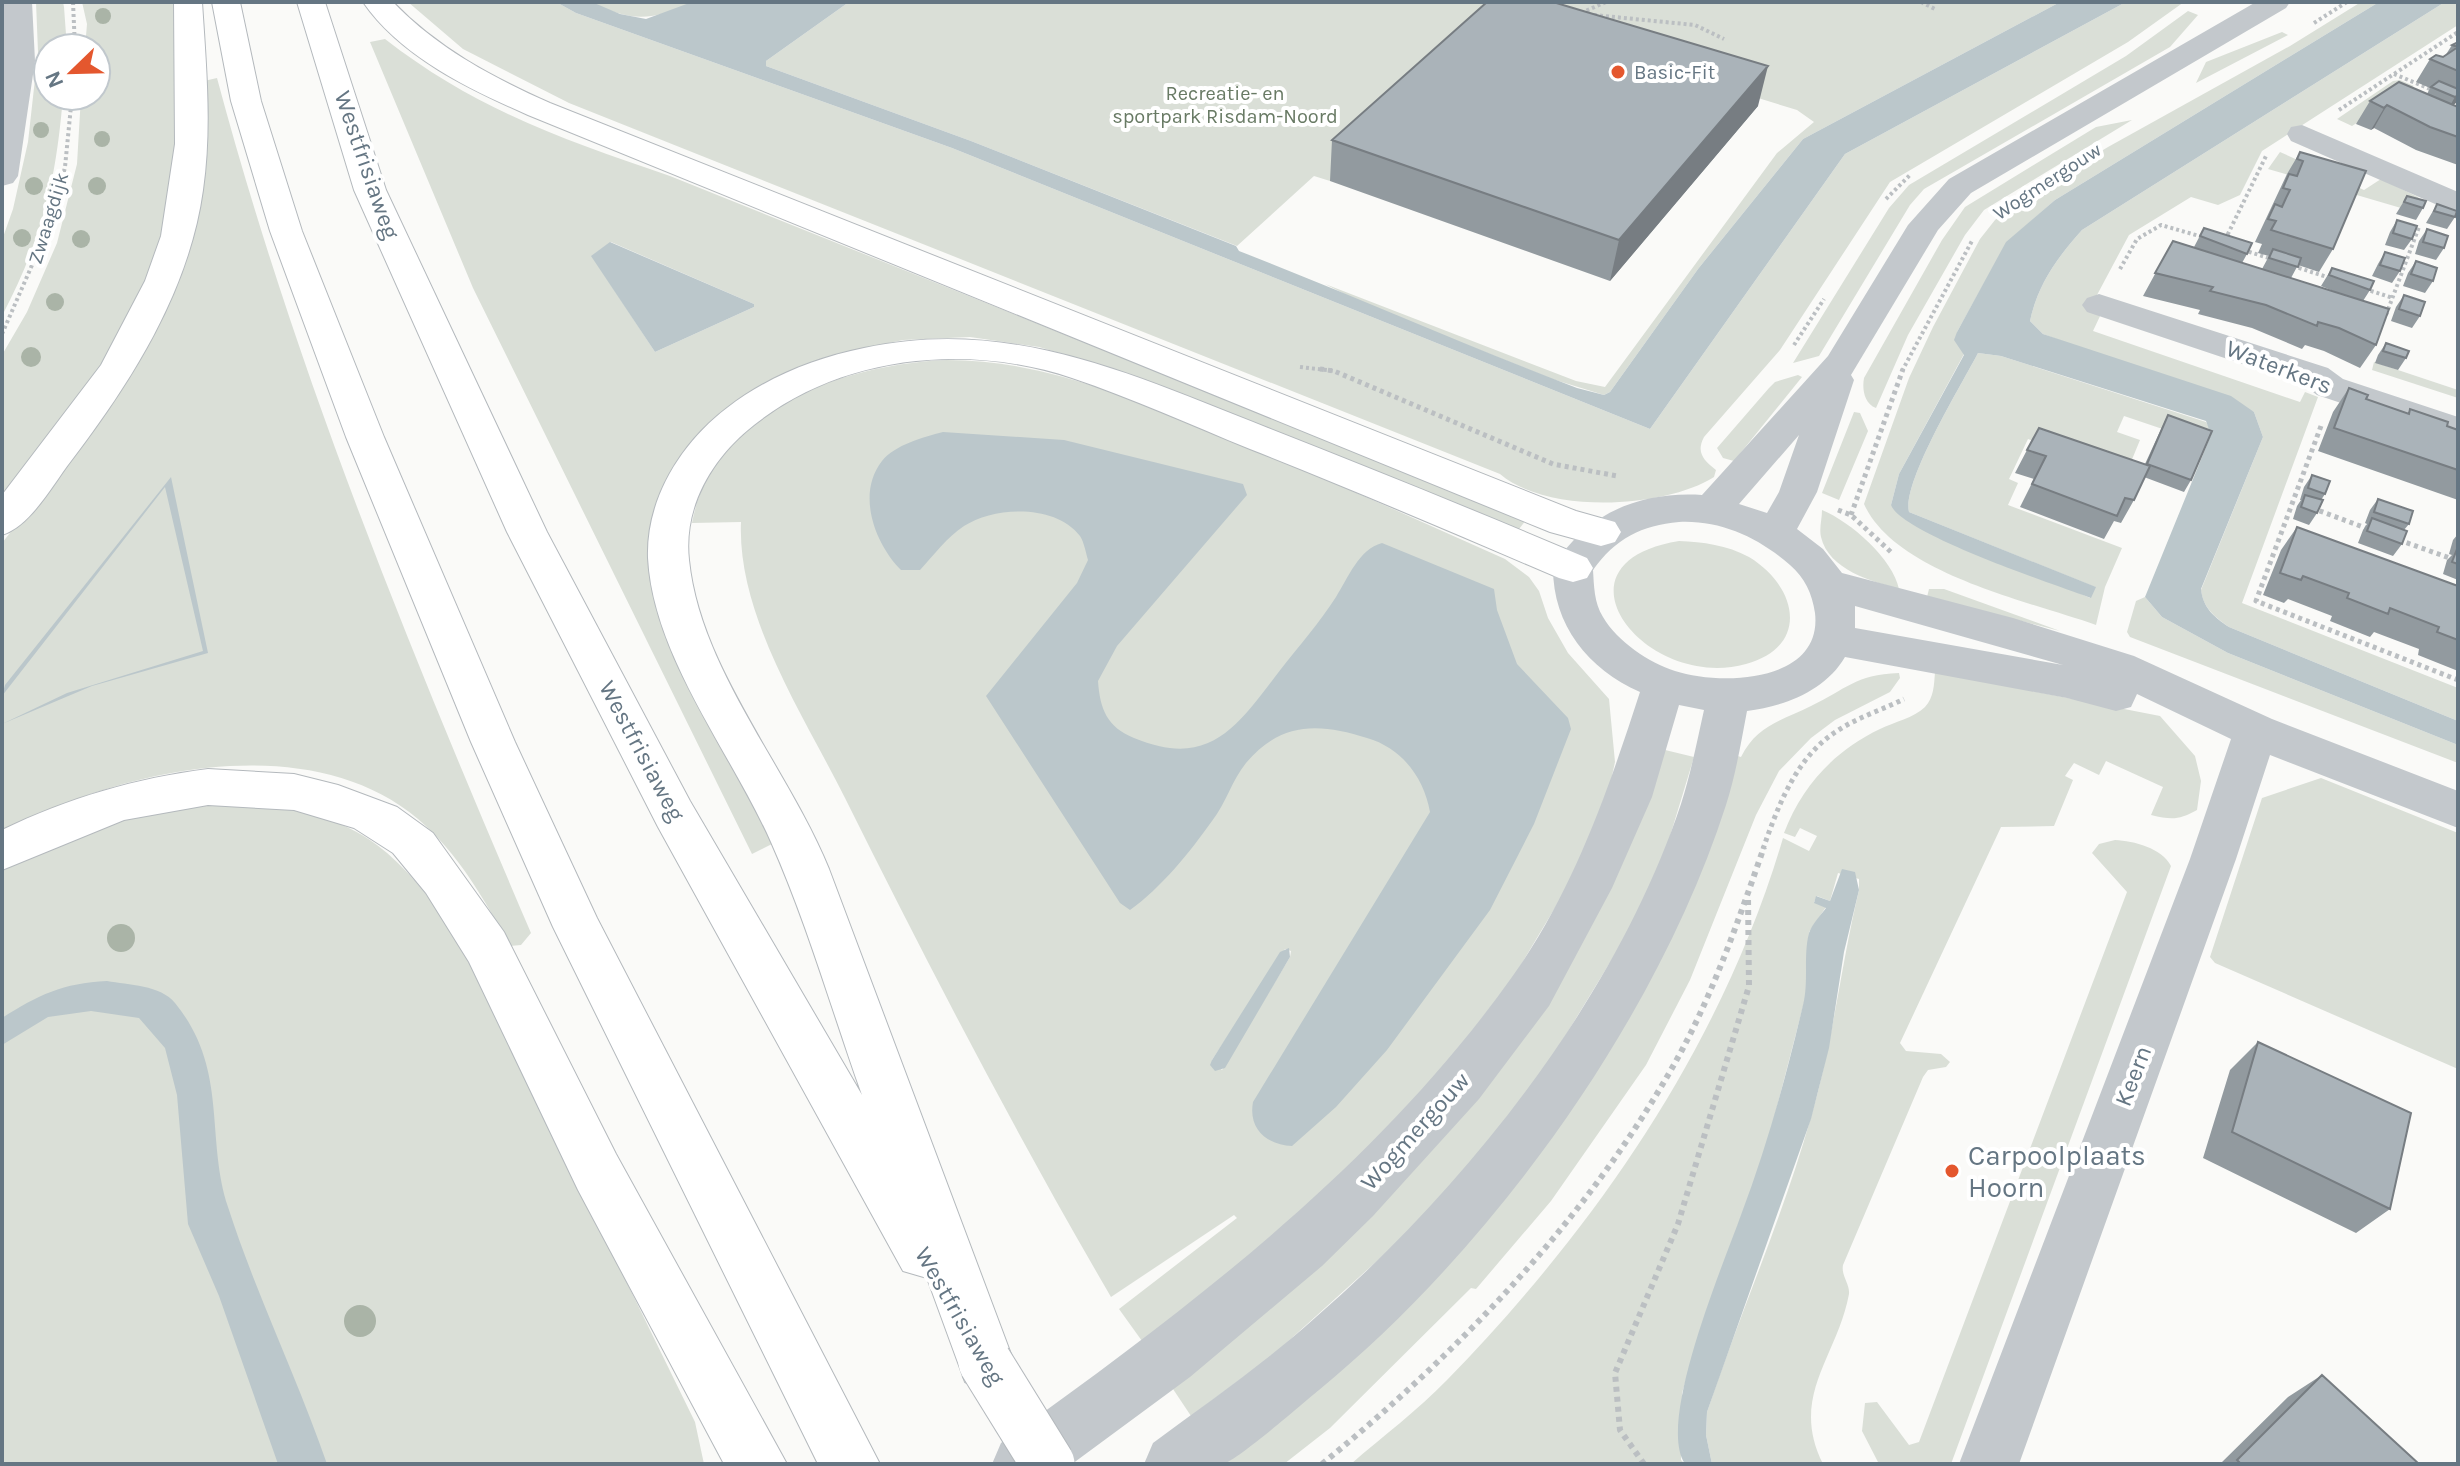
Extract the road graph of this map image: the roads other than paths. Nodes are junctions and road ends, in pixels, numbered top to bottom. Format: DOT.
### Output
graph roads {
  1 [pos="18,2"];
  2 [pos="188,2"];
  3 [pos="226,2"];
  4 [pos="311,2"];
  5 [pos="377,2"];
  6 [pos="2276,2"];
  7 [pos="8,113"];
  8 [pos="2302,134"];
  9 [pos="2,176"];
  10 [pos="2445,198"];
  11 [pos="2099,305"];
  12 [pos="1842,363"];
  13 [pos="2458,430"];
  14 [pos="1711,510"];
  15 [pos="2,521"];
  16 [pos="1775,533"];
  17 [pos="1587,550"];
  18 [pos="1827,584"];
  19 [pos="1832,639"];
  20 [pos="1664,684"];
  21 [pos="1729,696"];
  22 [pos="2256,731"];
  23 [pos="2458,810"];
  24 [pos="2,851"];
  25 [pos="985,1362"];
  26 [pos="849,1462"];
  27 [pos="757,1464"];
  28 [pos="1022,1464"];
  29 [pos="1048,1464"];
  30 [pos="1174,1464"];
  31 [pos="1989,1464"];
  1 -- 7 [label="street"];
  2 -- 15 [label="highway"];
  3 -- 26 [label="highway"];
  4 -- 25 [label="highway, Westfrisiaweg"];
  5 -- 17 [label="highway"];
  6 -- 12 [label="street, Wogmergouw"];
  7 -- 9 [label="street"];
  8 -- 10 [label="street"];
  11 -- 13 [label="street, Waterkers"];
  12 -- 14 [label="street, Wogmergouw"];
  12 -- 16 [label="street, Wogmergouw"];
  14 -- 16 [label="street"];
  14 -- 17 [label="street"];
  16 -- 18 [label="street"];
  17 -- 20 [label="street"];
  17 -- 25 [label="highway"];
  18 -- 19 [label="street"];
  18 -- 22 [label="street"];
  19 -- 21 [label="street"];
  19 -- 22 [label="street"];
  20 -- 21 [label="street"];
  20 -- 28 [label="street, Wogmergouw"];
  21 -- 30 [label="street"];
  22 -- 23 [label="street"];
  22 -- 31 [label="street, Keern"];
  24 -- 27 [label="highway"];
  25 -- 29 [label="highway, Westfrisiaweg, bridge"];
}
